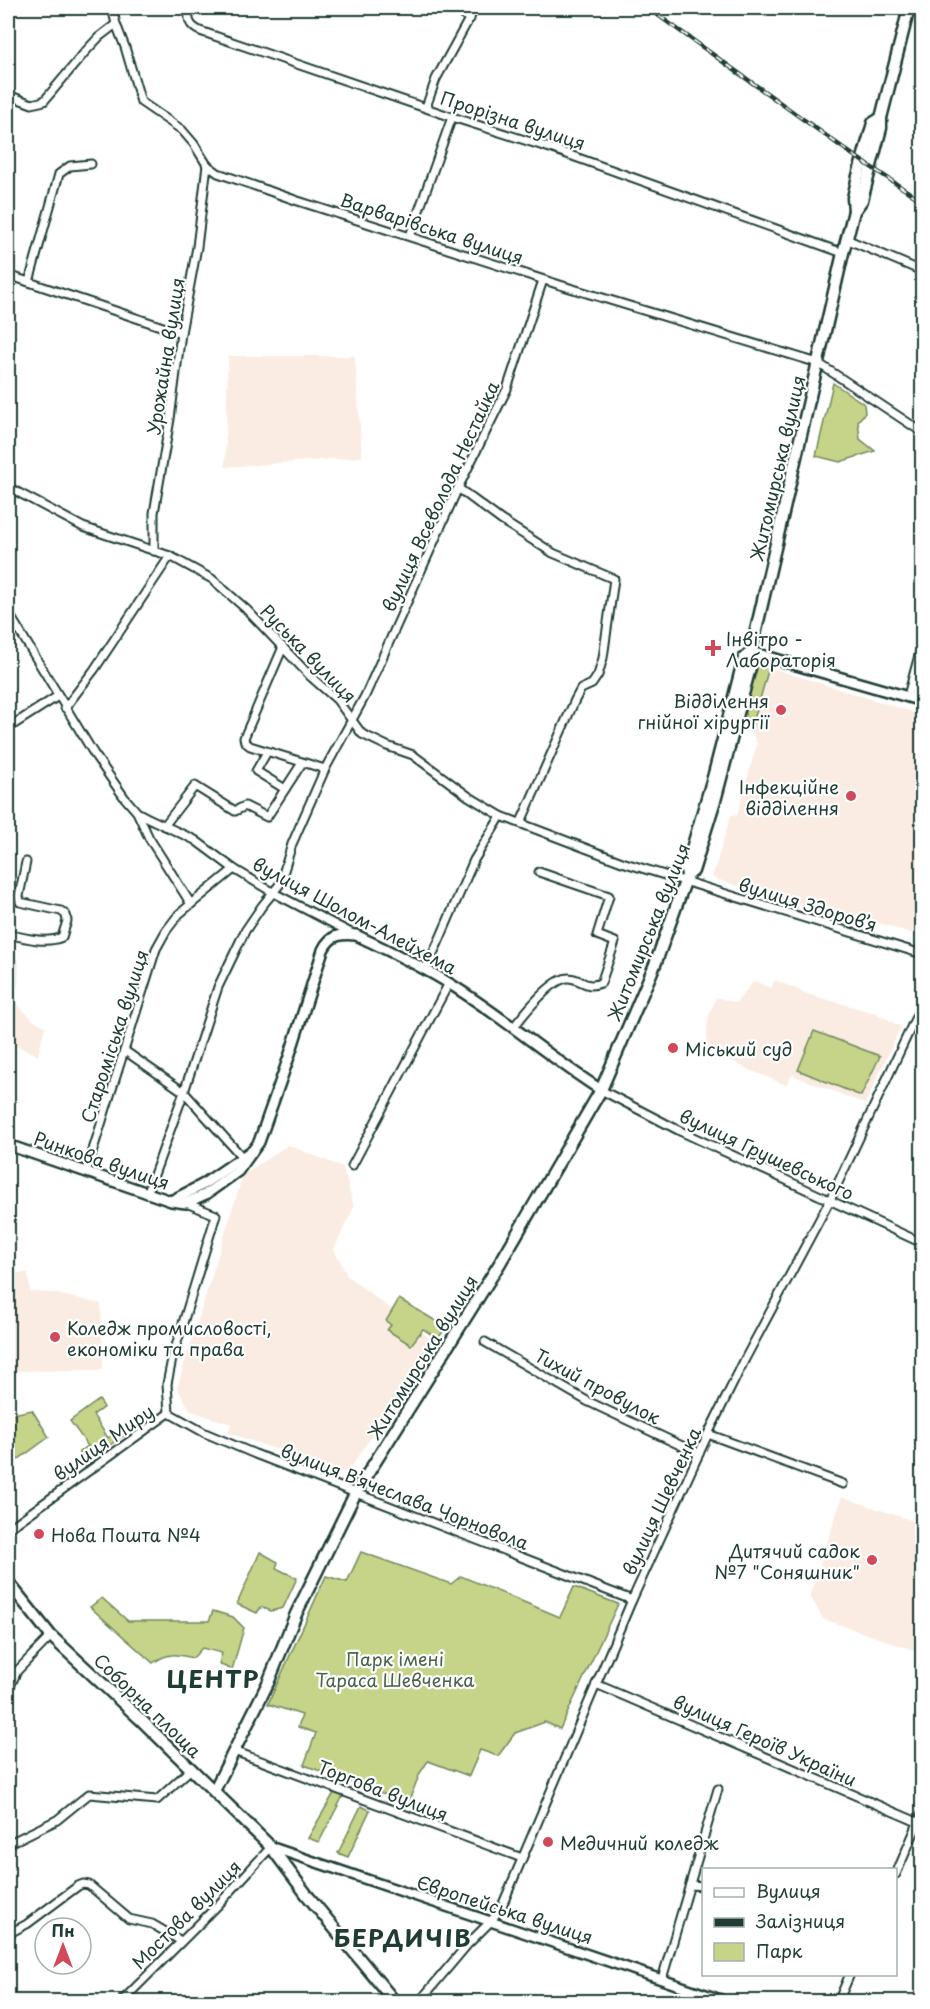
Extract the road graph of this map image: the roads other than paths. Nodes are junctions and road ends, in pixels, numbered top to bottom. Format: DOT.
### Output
graph roads {
  1 [pos="11,8"];
  2 [pos="112,8"];
  3 [pos="190,8"];
  4 [pos="453,8"];
  5 [pos="475,8"];
  6 [pos="909,8"];
  7 [pos="8,16"];
  8 [pos="470,19"];
  9 [pos="116,24"];
  10 [pos="8,95"];
  11 [pos="426,107"];
  12 [pos="452,117"];
  13 [pos="91,164"];
  14 [pos="207,165"];
  15 [pos="410,236"];
  16 [pos="846,239"];
  17 [pos="843,253"];
  18 [pos="922,271"];
  19 [pos="8,275"];
  20 [pos="543,280"];
  21 [pos="29,282"];
  22 [pos="181,333"];
  23 [pos="818,363"];
  24 [pos="922,432"];
  25 [pos="8,487"];
  26 [pos="458,488"];
  27 [pos="154,551"];
  28 [pos="170,556"];
  29 [pos="8,612"];
  30 [pos="922,644"];
  31 [pos="283,647"];
  32 [pos="751,652"];
  33 [pos="58,696"];
  34 [pos="908,696"];
  35 [pos="922,701"];
  36 [pos="65,708"];
  37 [pos="351,719"];
  38 [pos="8,728"];
  39 [pos="267,752"];
  40 [pos="302,763"];
  41 [pos="325,769"];
  42 [pos="285,789"];
  43 [pos="137,812"];
  44 [pos="501,816"];
  45 [pos="521,822"];
  46 [pos="164,826"];
  47 [pos="26,862"];
  48 [pos="234,869"];
  49 [pos="539,872"];
  50 [pos="687,879"];
  51 [pos="274,893"];
  52 [pos="191,904"];
  53 [pos="8,934"];
  54 [pos="356,935"];
  55 [pos="922,954"];
  56 [pos="424,970"];
  57 [pos="449,983"];
  58 [pos="922,1004"];
  59 [pos="513,1028"];
  60 [pos="125,1052"];
  61 [pos="601,1090"];
  62 [pos="184,1092"];
  63 [pos="8,1145"];
  64 [pos="254,1149"];
  65 [pos="242,1158"];
  66 [pos="352,1166"];
  67 [pos="86,1172"];
  68 [pos="147,1194"];
  69 [pos="830,1200"];
  70 [pos="171,1201"];
  71 [pos="186,1203"];
  72 [pos="922,1243"];
  73 [pos="485,1341"];
  74 [pos="169,1413"];
  75 [pos="708,1434"];
  76 [pos="699,1454"];
  77 [pos="843,1484"];
  78 [pos="355,1494"];
  79 [pos="8,1529"];
  80 [pos="8,1582"];
  81 [pos="632,1600"];
  82 [pos="51,1636"];
  83 [pos="596,1684"];
  84 [pos="8,1692"];
  85 [pos="234,1751"];
  86 [pos="191,1769"];
  87 [pos="718,1789"];
  88 [pos="214,1791"];
  89 [pos="922,1814"];
  90 [pos="921,1823"];
  91 [pos="8,1844"];
  92 [pos="271,1847"];
  93 [pos="522,1858"];
  94 [pos="897,1872"];
  95 [pos="690,1885"];
  96 [pos="702,1886"];
  97 [pos="491,1921"];
  98 [pos="8,1935"];
  99 [pos="181,1941"];
  100 [pos="849,1976"];
  101 [pos="662,1978"];
  102 [pos="122,2001"];
  103 [pos="395,2001"];
  104 [pos="419,2001"];
  105 [pos="728,2001"];
  106 [pos="838,2001"];
  1 -- 7 [label="street"];
  2 -- 9 [label="street, Варварівська вулиця"];
  3 -- 11 [label="street, Прорізна вулиця"];
  4 -- 8 [label="street"];
  5 -- 8 [label="street"];
  6 -- 16 [label="main road, Житомирська вулиця"];
  8 -- 11 [label="street"];
  9 -- 10 [label="street"];
  9 -- 14 [label="street, Варварівська вулиця"];
  11 -- 12 [label="street, Прорізна вулиця"];
  12 -- 15 [label="street"];
  12 -- 17 [label="street, Прорізна вулиця"];
  13 -- 21 [label="street"];
  14 -- 15 [label="street, Варварівська вулиця"];
  14 -- 22 [label="street, Урожайна вулиця"];
  15 -- 20 [label="street, Варварівська вулиця"];
  16 -- 17 [label="main road, Житомирська вулиця"];
  16 -- 18 [label="street"];
  17 -- 23 [label="main road, Житомирська вулиця"];
  19 -- 21 [label="street"];
  20 -- 23 [label="street, Варварівська вулиця"];
  20 -- 26 [label="street, вулиця Всеволода Нестайка"];
  21 -- 22 [label="street"];
  22 -- 27 [label="street, Урожайна вулиця"];
  23 -- 24 [label="street, Варварівська вулиця"];
  23 -- 32 [label="main road, Житомирська вулиця"];
  25 -- 27 [label="street, Руська вулиця"];
  26 -- 37 [label="street, вулиця Всеволода Нестайка"];
  26 -- 45 [label="street"];
  27 -- 28 [label="street, Руська вулиця"];
  28 -- 31 [label="street, Руська вулиця"];
  28 -- 36 [label="street"];
  29 -- 33 [label="street, вулиця Шолом-Алейхема"];
  30 -- 34 [label="street"];
  31 -- 37 [label="street, Руська вулиця"];
  31 -- 39 [label="street"];
  32 -- 34 [label="main road"];
  32 -- 50 [label="main road, Житомирська вулиця"];
  33 -- 36 [label="street, вулиця Шолом-Алейхема"];
  33 -- 38 [label="street"];
  34 -- 35 [label="main road"];
  36 -- 43 [label="street, вулиця Шолом-Алейхема"];
  37 -- 41 [label="street, вулиця Всеволода Нестайка"];
  37 -- 44 [label="street, Руська вулиця"];
  39 -- 40 [label="street"];
  39 -- 42 [label="street"];
  40 -- 41 [label="street"];
  40 -- 42 [label="street"];
  41 -- 51 [label="street, вулиця Всеволода Нестайка"];
  42 -- 46 [label="street"];
  43 -- 46 [label="street, вулиця Шолом-Алейхема"];
  43 -- 52 [label="street"];
  44 -- 45 [label="street, Руська вулиця"];
  44 -- 56 [label="street"];
  45 -- 50 [label="street, Руська вулиця"];
  46 -- 48 [label="street, вулиця Шолом-Алейхема"];
  47 -- 53 [label="street"];
  48 -- 51 [label="street, вулиця Шолом-Алейхема"];
  48 -- 52 [label="street, Староміська вулиця"];
  49 -- 59 [label="street"];
  50 -- 55 [label="street, вулиця Здоровʼя"];
  50 -- 61 [label="main road, Житомирська вулиця"];
  51 -- 54 [label="street, вулиця Шолом-Алейхема"];
  51 -- 62 [label="street, вулиця Всеволода Нестайка"];
  52 -- 60 [label="street, Староміська вулиця"];
  54 -- 56 [label="main road, вулиця Шолом-Алейхема"];
  54 -- 64 [label="main road"];
  56 -- 57 [label="main road, вулиця Шолом-Алейхема"];
  57 -- 59 [label="main road, вулиця Шолом-Алейхема"];
  57 -- 66 [label="street"];
  58 -- 69 [label="street, вулиця Шевченка"];
  59 -- 61 [label="main road, вулиця Шолом-Алейхема"];
  60 -- 62 [label="street"];
  60 -- 67 [label="street, Староміська вулиця"];
  61 -- 69 [label="street, вулиця Грушевського"];
  61 -- 78 [label="main road, Житомирська вулиця"];
  62 -- 65 [label="street"];
  62 -- 68 [label="street, вулиця Всеволода Нестайка"];
  63 -- 67 [label="main road, Ринкова вулиця"];
  64 -- 65 [label="main road"];
  64 -- 71 [label="main road"];
  65 -- 70 [label="main road"];
  67 -- 68 [label="main road, Ринкова вулиця"];
  68 -- 70 [label="main road, Ринкова вулиця"];
  69 -- 72 [label="street, вулиця Грушевського"];
  69 -- 75 [label="street, вулиця Шевченка"];
  70 -- 71 [label="main road, Ринкова вулиця"];
  71 -- 74 [label="street, вулиця Миру"];
  73 -- 76 [label="street, Тихий провулок"];
  74 -- 78 [label="street, вулиця Вʼячеслава Чорновола"];
  74 -- 79 [label="street, вулиця Миру"];
  75 -- 76 [label="street, вулиця Шевченка"];
  75 -- 77 [label="street"];
  76 -- 81 [label="street, вулиця Шевченка"];
  78 -- 81 [label="street, вулиця Вʼячеслава Чорновола"];
  78 -- 85 [label="main road, Житомирська вулиця"];
  80 -- 82 [label="main road, Соборна площа"];
  81 -- 83 [label="street, вулиця Шевченка"];
  82 -- 84 [label="street"];
  82 -- 86 [label="main road, Соборна площа"];
  83 -- 90 [label="street, вулиця Героїв України"];
  83 -- 93 [label="street, вулиця Шевченка"];
  85 -- 88 [label="main road, Житомирська вулиця"];
  85 -- 93 [label="street, Торгова вулиця"];
  86 -- 88 [label="main road, Соборна площа"];
  86 -- 91 [label="street"];
  87 -- 95 [label="street"];
  88 -- 92 [label="main road, Соборна площа"];
  89 -- 90 [label="street"];
  90 -- 94 [label="street"];
  92 -- 97 [label="street, Європейська вулиця"];
  92 -- 99 [label="street, Мостова вулиця"];
  92 -- 103 [label="main road, Соборна площа"];
  93 -- 97 [label="street, вулиця Шевченка"];
  95 -- 96 [label="street"];
  95 -- 101 [label="street"];
  97 -- 101 [label="street, Європейська вулиця"];
  97 -- 104 [label="street, вулиця Шевченка"];
  98 -- 99 [label="street"];
  99 -- 102 [label="street, Мостова вулиця"];
  100 -- 106 [label="street"];
  101 -- 105 [label="street, Європейська вулиця"];
}
